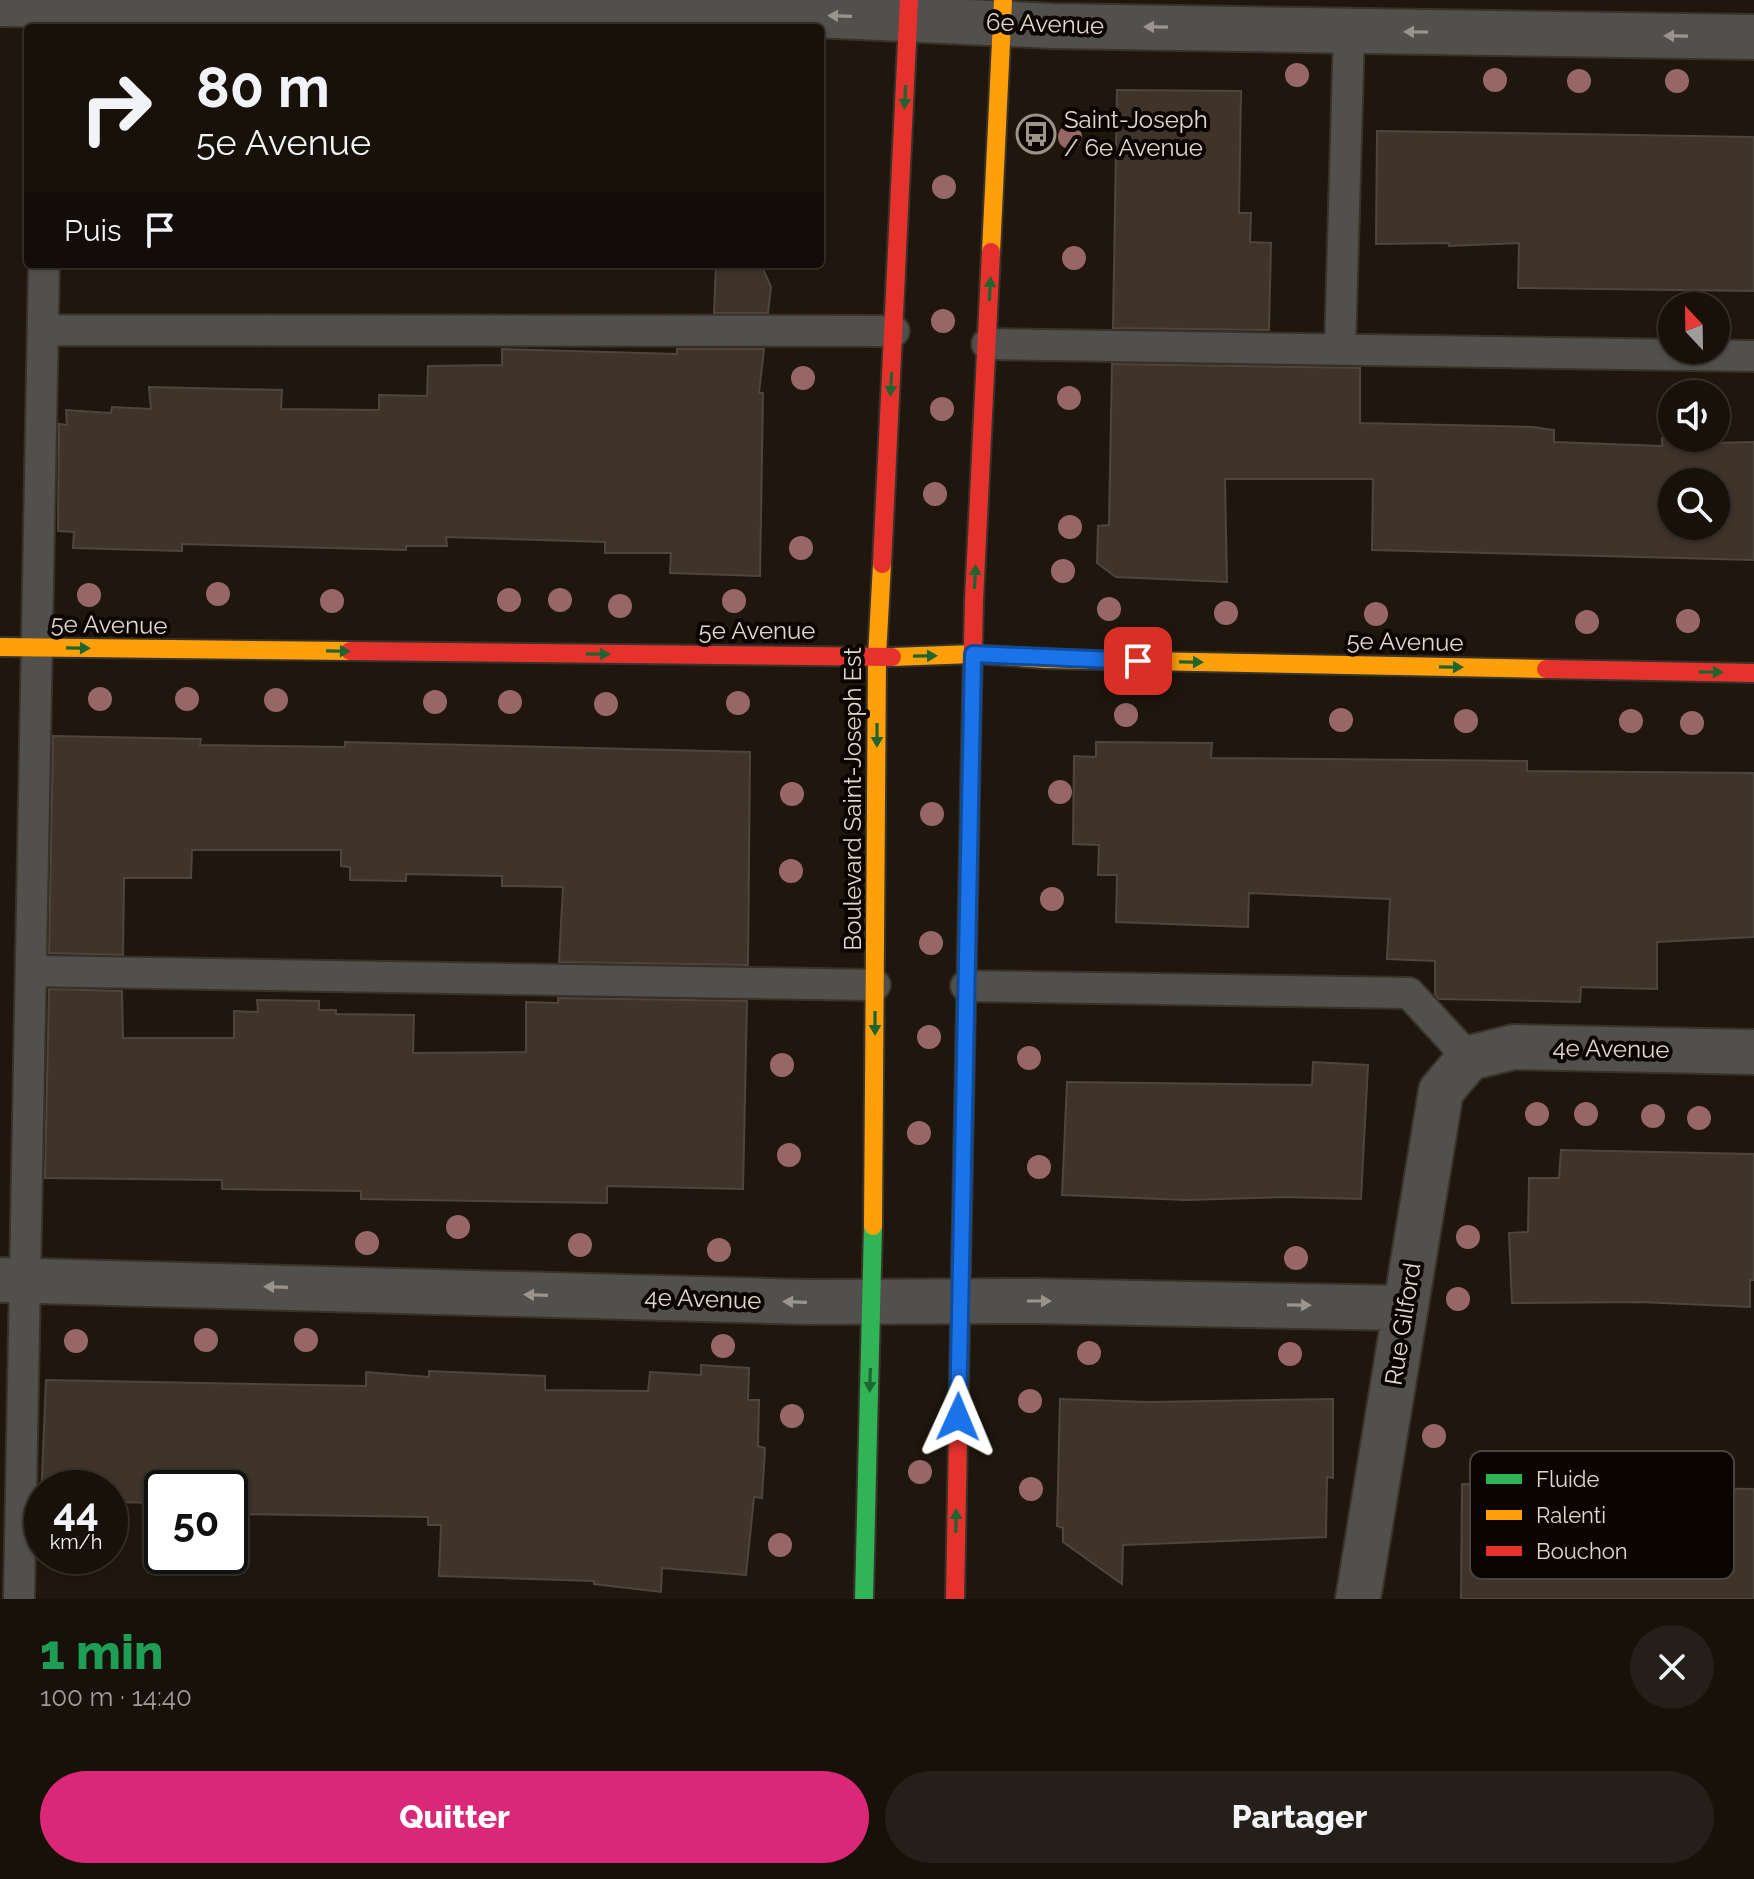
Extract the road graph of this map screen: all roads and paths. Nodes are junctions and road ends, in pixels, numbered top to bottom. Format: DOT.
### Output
graph roads {
  1 [pos="0,4"];
  2 [pos="909,10"];
  3 [pos="49,11"];
  4 [pos="1003,12"];
  5 [pos="1349,31"];
  6 [pos="1754,37"];
  7 [pos="44,268"];
  8 [pos="43,330"];
  9 [pos="894,331"];
  10 [pos="987,344"];
  11 [pos="1340,350"];
  12 [pos="1754,356"];
  13 [pos="0,647"];
  14 [pos="37,648"];
  15 [pos="973,654"];
  16 [pos="877,657"];
  17 [pos="1754,673"];
  18 [pos="31,971"];
  19 [pos="875,985"];
  20 [pos="966,986"];
  21 [pos="1754,1052"];
  22 [pos="1469,1058"];
  23 [pos="13,1280"];
  24 [pos="873,1302"];
  25 [pos="961,1302"];
  26 [pos="1405,1308"];
  27 [pos="19,1599"];
  28 [pos="864,1599"];
  29 [pos="955,1599"];
  30 [pos="1358,1599"];
  1 -- 3 [label="street, 6e Avenue"];
  2 -- 3 [label="street, 6e Avenue, one-way"];
  2 -- 4 [label="street, 6e Avenue"];
  2 -- 9 [label="main road, Boulevard Saint-Joseph Est, one-way"];
  5 -- 4 [label="street, 6e Avenue, one-way"];
  10 -- 4 [label="main road, one-way"];
  6 -- 5 [label="street, 6e Avenue, one-way"];
  5 -- 11 [label="lane"];
  7 -- 8 [label="lane"];
  8 -- 9 [label="lane"];
  8 -- 14 [label="lane"];
  9 -- 16 [label="main road, Boulevard Saint-Joseph Est, one-way"];
  10 -- 11 [label="lane"];
  15 -- 10 [label="main road, one-way"];
  11 -- 12 [label="lane"];
  13 -- 14 [label="main road, 5e Avenue"];
  14 -- 16 [label="main road, 5e Avenue, one-way"];
  14 -- 18 [label="lane"];
  16 -- 15 [label="main road, 5e Avenue, one-way"];
  15 -- 17 [label="main road, 5e Avenue, one-way"];
  15 -- 20 [label="main road"];
  16 -- 19 [label="main road, Boulevard Saint-Joseph Est, one-way"];
  18 -- 19 [label="lane"];
  18 -- 23 [label="lane"];
  19 -- 24 [label="main road, Boulevard Saint-Joseph Est, one-way"];
  20 -- 22 [label="lane"];
  20 -- 25 [label="main road"];
  21 -- 22 [label="street, 4e Avenue"];
  22 -- 26 [label="street, Rue Gilford"];
  24 -- 23 [label="street, 4e Avenue, one-way"];
  23 -- 27 [label="lane"];
  24 -- 25 [label="street, 4e Avenue"];
  24 -- 28 [label="main road, Boulevard Saint-Joseph Est, one-way"];
  25 -- 26 [label="street, 4e Avenue, one-way"];
  29 -- 25 [label="main road, one-way"];
  26 -- 30 [label="street, Rue Gilford"];
}
